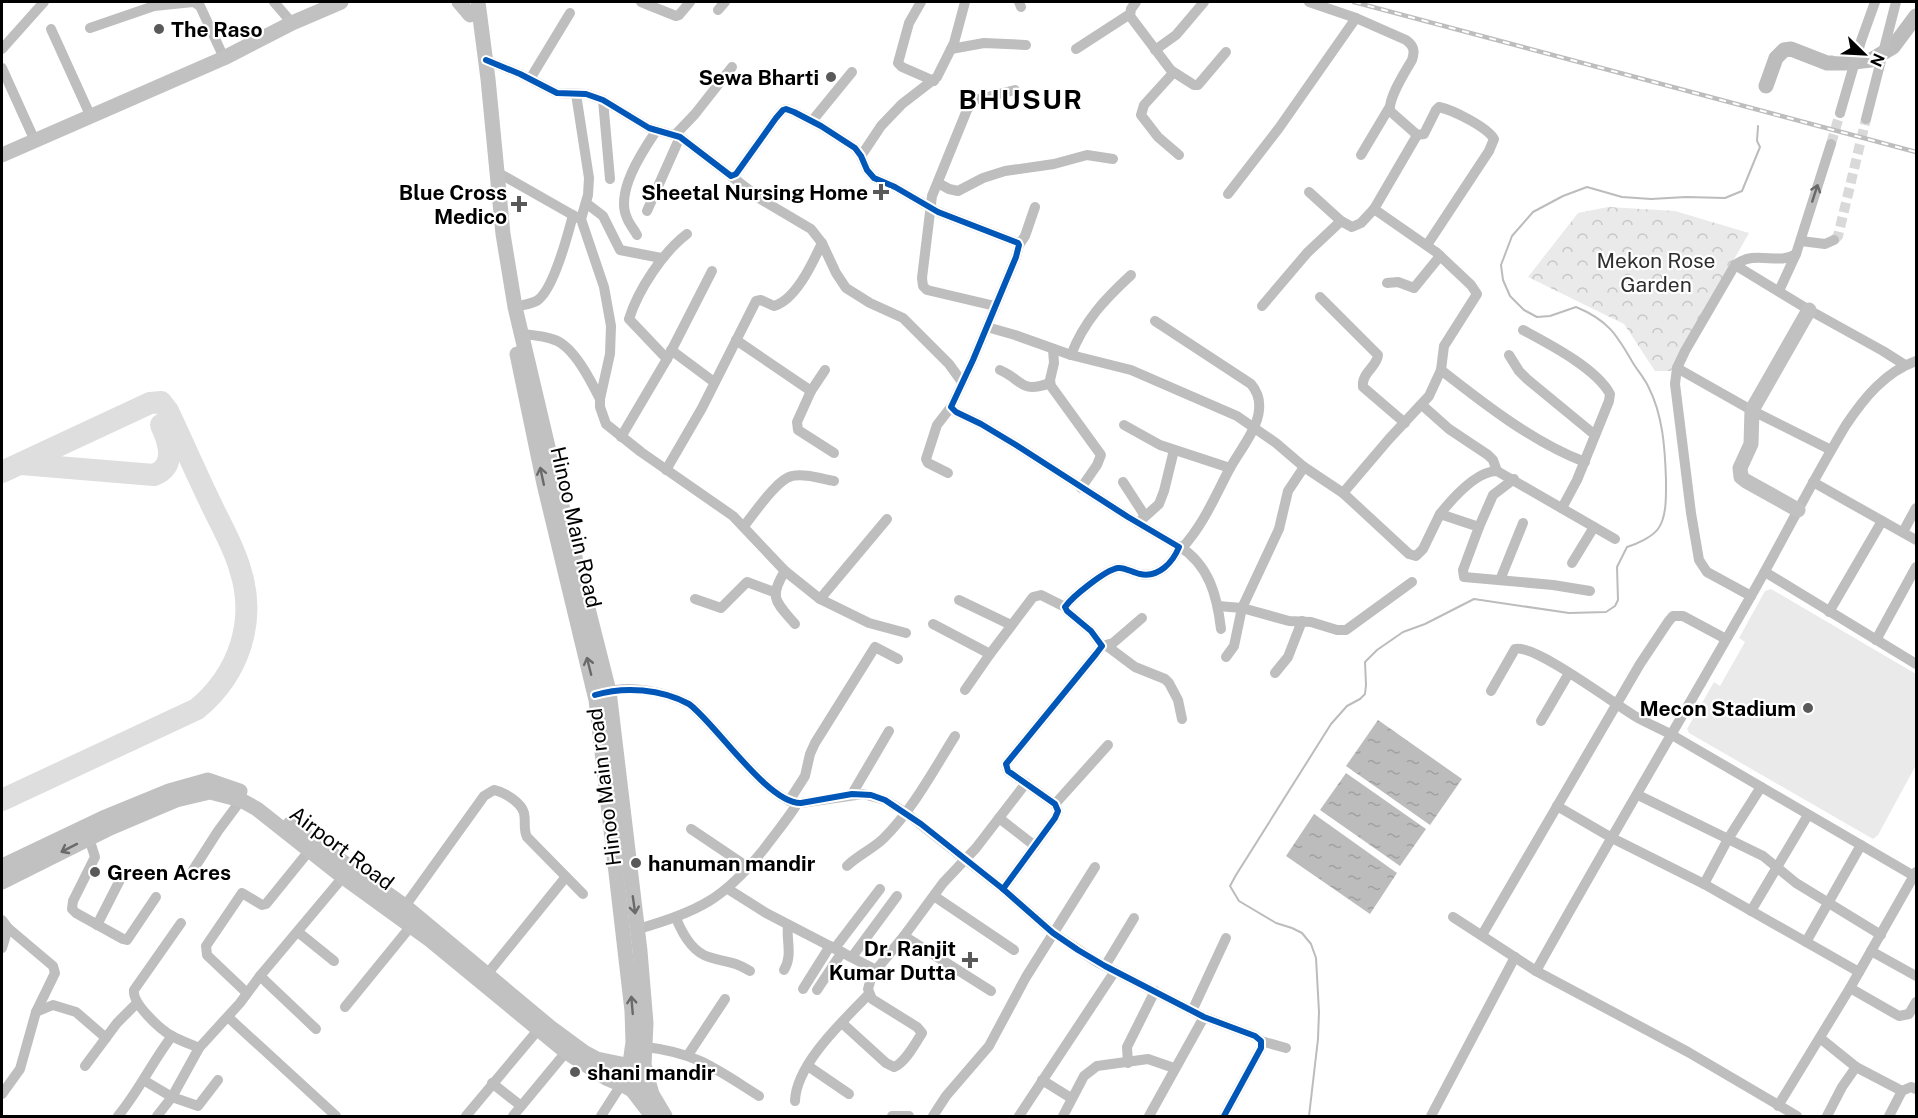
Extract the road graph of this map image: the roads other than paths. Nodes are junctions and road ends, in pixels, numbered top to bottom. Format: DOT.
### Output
graph roads {
  1 [pos="44,2"];
  2 [pos="194,2"];
  3 [pos="274,2"];
  4 [pos="341,2"];
  5 [pos="459,2"];
  6 [pos="641,2"];
  7 [pos="690,2"];
  8 [pos="921,2"];
  9 [pos="965,2"];
  10 [pos="1136,2"];
  11 [pos="1204,2"];
  12 [pos="1309,2"];
  13 [pos="1875,2"];
  14 [pos="1896,2"];
  15 [pos="472,6"];
  16 [pos="570,13"];
  17 [pos="1130,14"];
  18 [pos="1356,18"];
  19 [pos="292,23"];
  20 [pos="90,28"];
  21 [pos="51,29"];
  22 [pos="1026,45"];
  23 [pos="2,49"];
  24 [pos="951,49"];
  25 [pos="1076,49"];
  26 [pos="1155,50"];
  27 [pos="1226,52"];
  28 [pos="224,58"];
  29 [pos="486,60"];
  30 [pos="732,67"];
  31 [pos="2,68"];
  32 [pos="852,72"];
  33 [pos="1172,72"];
  34 [pos="530,79"];
  35 [pos="933,81"];
  36 [pos="1015,90"];
  37 [pos="576,94"];
  38 [pos="603,100"];
  39 [pos="1389,108"];
  40 [pos="1840,112"];
  41 [pos="91,117"];
  42 [pos="1866,119"];
  43 [pos="812,121"];
  44 [pos="656,130"];
  45 [pos="1416,135"];
  46 [pos="678,136"];
  47 [pos="35,141"];
  48 [pos="1831,144"];
  49 [pos="2,155"];
  50 [pos="1179,155"];
  51 [pos="1361,155"];
  52 [pos="861,156"];
  53 [pos="1113,159"];
  54 [pos="497,172"];
  55 [pos="731,177"];
  56 [pos="610,179"];
  57 [pos="938,183"];
  58 [pos="1310,192"];
  59 [pos="1228,194"];
  60 [pos="586,203"];
  61 [pos="1035,207"];
  62 [pos="930,208"];
  63 [pos="1374,209"];
  64 [pos="647,211"];
  65 [pos="577,217"];
  66 [pos="1341,221"];
  67 [pos="687,234"];
  68 [pos="637,235"];
  69 [pos="1834,240"];
  70 [pos="1801,241"];
  71 [pos="822,243"];
  72 [pos="1019,245"];
  73 [pos="1427,245"];
  74 [pos="1796,254"];
  75 [pos="1440,256"];
  76 [pos="661,258"];
  77 [pos="1735,265"];
  78 [pos="712,271"];
  79 [pos="1131,275"];
  80 [pos="1387,282"];
  81 [pos="1779,291"];
  82 [pos="1320,297"];
  83 [pos="995,306"];
  84 [pos="1262,306"];
  85 [pos="515,307"];
  86 [pos="1809,310"];
  87 [pos="1155,321"];
  88 [pos="987,327"];
  89 [pos="1523,330"];
  90 [pos="522,334"];
  91 [pos="736,340"];
  92 [pos="1053,349"];
  93 [pos="669,355"];
  94 [pos="1071,355"];
  95 [pos="1509,355"];
  96 [pos="1917,361"];
  97 [pos="1905,365"];
  98 [pos="1677,368"];
  99 [pos="825,370"];
  100 [pos="1000,370"];
  101 [pos="1441,370"];
  102 [pos="714,382"];
  103 [pos="963,382"];
  104 [pos="1050,383"];
  105 [pos="812,391"];
  106 [pos="600,399"];
  107 [pos="1422,405"];
  108 [pos="951,407"];
  109 [pos="1752,410"];
  110 [pos="1405,423"];
  111 [pos="1124,425"];
  112 [pos="1254,427"];
  113 [pos="1595,435"];
  114 [pos="621,437"];
  115 [pos="1174,450"];
  116 [pos="1831,450"];
  117 [pos="834,453"];
  118 [pos="1585,462"];
  119 [pos="1304,467"];
  120 [pos="1230,468"];
  121 [pos="666,470"];
  122 [pos="1497,471"];
  123 [pos="948,473"];
  124 [pos="1514,480"];
  125 [pos="834,481"];
  126 [pos="1123,482"];
  127 [pos="1813,482"];
  128 [pos="1081,488"];
  129 [pos="1343,494"];
  130 [pos="1562,508"];
  131 [pos="1917,508"];
  132 [pos="1798,510"];
  133 [pos="1440,514"];
  134 [pos="887,519"];
  135 [pos="1141,520"];
  136 [pos="1882,521"];
  137 [pos="1523,523"];
  138 [pos="744,526"];
  139 [pos="1479,527"];
  140 [pos="1594,527"];
  141 [pos="1903,532"];
  142 [pos="1615,539"];
  143 [pos="1917,540"];
  144 [pos="1181,547"];
  145 [pos="1572,563"];
  146 [pos="1917,567"];
  147 [pos="785,571"];
  148 [pos="1765,572"];
  149 [pos="1500,580"];
  150 [pos="1412,582"];
  151 [pos="1590,591"];
  152 [pos="774,592"];
  153 [pos="1751,596"];
  154 [pos="695,599"];
  155 [pos="820,599"];
  156 [pos="959,600"];
  157 [pos="1218,606"];
  158 [pos="1065,607"];
  159 [pos="1242,608"];
  160 [pos="1829,612"];
  161 [pos="1142,618"];
  162 [pos="1302,621"];
  163 [pos="795,624"];
  164 [pos="933,624"];
  165 [pos="1011,625"];
  166 [pos="1221,628"];
  167 [pos="906,633"];
  168 [pos="1726,639"];
  169 [pos="1876,640"];
  170 [pos="1104,645"];
  171 [pos="990,654"];
  172 [pos="1226,657"];
  173 [pos="898,659"];
  174 [pos="1917,664"];
  175 [pos="1275,672"];
  176 [pos="1569,673"];
  177 [pos="965,690"];
  178 [pos="1491,691"];
  179 [pos="602,693"];
  180 [pos="1617,703"];
  181 [pos="1182,719"];
  182 [pos="1541,721"];
  183 [pos="889,731"];
  184 [pos="1672,735"];
  185 [pos="955,736"];
  186 [pos="1108,745"];
  187 [pos="1026,783"];
  188 [pos="1761,787"];
  189 [pos="852,794"];
  190 [pos="1638,795"];
  191 [pos="241,800"];
  192 [pos="793,802"];
  193 [pos="1055,804"];
  194 [pos="1557,806"];
  195 [pos="906,813"];
  196 [pos="1808,815"];
  197 [pos="999,818"];
  198 [pos="691,829"];
  199 [pos="89,838"];
  200 [pos="1612,838"];
  201 [pos="1728,839"];
  202 [pos="1861,845"];
  203 [pos="1035,846"];
  204 [pos="309,851"];
  205 [pos="965,860"];
  206 [pos="2,866"];
  207 [pos="847,866"];
  208 [pos="1095,867"];
  209 [pos="749,868"];
  210 [pos="1776,868"];
  211 [pos="194,870"];
  212 [pos="124,872"];
  213 [pos="1916,874"];
  214 [pos="343,877"];
  215 [pos="565,878"];
  216 [pos="2,882"];
  217 [pos="1704,884"];
  218 [pos="728,889"];
  219 [pos="880,889"];
  220 [pos="1003,889"];
  221 [pos="583,894"];
  222 [pos="897,896"];
  223 [pos="934,896"];
  224 [pos="156,897"];
  225 [pos="1829,904"];
  226 [pos="405,906"];
  227 [pos="1751,910"];
  228 [pos="1453,917"];
  229 [pos="676,918"];
  230 [pos="1134,918"];
  231 [pos="181,923"];
  232 [pos="5,924"];
  233 [pos="97,925"];
  234 [pos="788,925"];
  235 [pos="411,926"];
  236 [pos="638,929"];
  237 [pos="298,932"];
  238 [pos="1053,933"];
  239 [pos="1881,934"];
  240 [pos="1482,935"];
  241 [pos="904,936"];
  242 [pos="1226,938"];
  243 [pos="1806,942"];
  244 [pos="2,948"];
  245 [pos="1014,950"];
  246 [pos="840,951"];
  247 [pos="1871,951"];
  248 [pos="1515,957"];
  249 [pos="334,961"];
  250 [pos="1110,969"];
  251 [pos="784,970"];
  252 [pos="876,970"];
  253 [pos="750,971"];
  254 [pos="1536,971"];
  255 [pos="1859,972"];
  256 [pos="260,976"];
  257 [pos="1917,976"];
  258 [pos="484,978"];
  259 [pos="1850,988"];
  260 [pos="802,989"];
  261 [pos="817,990"];
  262 [pos="991,991"];
  263 [pos="1155,991"];
  264 [pos="247,993"];
  265 [pos="869,994"];
  266 [pos="725,999"];
  267 [pos="1917,1002"];
  268 [pos="137,1004"];
  269 [pos="345,1007"];
  270 [pos="1192,1011"];
  271 [pos="36,1012"];
  272 [pos="228,1017"];
  273 [pos="1204,1017"];
  274 [pos="842,1023"];
  275 [pos="316,1029"];
  276 [pos="538,1030"];
  277 [pos="172,1036"];
  278 [pos="106,1038"];
  279 [pos="1820,1038"];
  280 [pos="1261,1041"];
  281 [pos="646,1047"];
  282 [pos="199,1048"];
  283 [pos="1286,1048"];
  284 [pos="566,1052"];
  285 [pos="688,1055"];
  286 [pos="1128,1063"];
  287 [pos="85,1066"];
  288 [pos="808,1066"];
  289 [pos="1856,1067"];
  290 [pos="637,1068"];
  291 [pos="1174,1068"];
  292 [pos="218,1080"];
  293 [pos="1042,1080"];
  294 [pos="145,1081"];
  295 [pos="492,1083"];
  296 [pos="626,1087"];
  297 [pos="1917,1089"];
  298 [pos="1902,1091"];
  299 [pos="2,1094"];
  300 [pos="849,1094"];
  301 [pos="759,1096"];
  302 [pos="172,1097"];
  303 [pos="1071,1098"];
  304 [pos="795,1101"];
  305 [pos="521,1106"];
  306 [pos="1778,1106"];
  307 [pos="118,1116"];
  308 [pos="157,1116"];
  309 [pos="336,1116"];
  310 [pos="466,1116"];
  311 [pos="513,1116"];
  312 [pos="601,1116"];
  313 [pos="652,1116"];
  314 [pos="665,1116"];
  315 [pos="892,1116"];
  316 [pos="909,1116"];
  317 [pos="933,1116"];
  318 [pos="1019,1116"];
  319 [pos="1063,1116"];
  320 [pos="1149,1116"];
  321 [pos="1224,1116"];
  322 [pos="1431,1116"];
  323 [pos="1797,1116"];
  324 [pos="1827,1116"];
  325 [pos="1889,1116"];
  1 -- 23 [label="street"];
  2 -- 20 [label="street"];
  2 -- 28 [label="street"];
  3 -- 19 [label="street"];
  4 -- 19 [label="main road"];
  5 -- 15 [label="main road"];
  6 -- 7 [label="street"];
  8 -- 35 [label="street"];
  9 -- 24 [label="street"];
  10 -- 17 [label="street"];
  11 -- 26 [label="street"];
  12 -- 18 [label="street"];
  13 -- 40 [label="street"];
  14 -- 42 [label="street"];
  15 -- 29 [label="main road, Hinoo Main road"];
  179 -- 15 [label="main road, Hinoo Main Road, one-way"];
  16 -- 34 [label="street"];
  17 -- 25 [label="street"];
  17 -- 26 [label="street"];
  18 -- 39 [label="street"];
  18 -- 59 [label="street"];
  19 -- 28 [label="main road"];
  21 -- 41 [label="street"];
  22 -- 24 [label="street"];
  24 -- 35 [label="street"];
  26 -- 33 [label="street"];
  27 -- 33 [label="street"];
  28 -- 41 [label="main road"];
  29 -- 34 [label="street"];
  29 -- 54 [label="main road, Hinoo Main road"];
  30 -- 46 [label="street"];
  31 -- 47 [label="street"];
  32 -- 43 [label="street"];
  33 -- 50 [label="street"];
  34 -- 37 [label="street"];
  35 -- 52 [label="street"];
  36 -- 57 [label="street"];
  37 -- 38 [label="street"];
  37 -- 60 [label="street"];
  38 -- 44 [label="street"];
  38 -- 56 [label="street"];
  39 -- 45 [label="street"];
  39 -- 51 [label="street"];
  41 -- 47 [label="main road"];
  43 -- 52 [label="street"];
  43 -- 55 [label="street"];
  44 -- 46 [label="street"];
  44 -- 68 [label="street"];
  45 -- 63 [label="street"];
  45 -- 73 [label="street"];
  46 -- 55 [label="street"];
  46 -- 64 [label="street"];
  47 -- 49 [label="main road"];
  70 -- 48 [label="street, one-way"];
  52 -- 62 [label="street"];
  53 -- 57 [label="street"];
  54 -- 65 [label="street"];
  54 -- 85 [label="main road, Hinoo Main road"];
  55 -- 71 [label="street"];
  57 -- 62 [label="street"];
  58 -- 66 [label="street"];
  60 -- 65 [label="street"];
  60 -- 76 [label="street"];
  61 -- 72 [label="street"];
  62 -- 72 [label="street"];
  62 -- 83 [label="street"];
  63 -- 66 [label="street"];
  63 -- 73 [label="street"];
  65 -- 85 [label="street"];
  65 -- 106 [label="street"];
  66 -- 84 [label="street"];
  67 -- 76 [label="street"];
  69 -- 70 [label="street"];
  70 -- 74 [label="street"];
  71 -- 91 [label="street"];
  71 -- 103 [label="street"];
  72 -- 83 [label="street"];
  73 -- 75 [label="street"];
  74 -- 77 [label="street"];
  74 -- 81 [label="street"];
  75 -- 80 [label="street"];
  75 -- 101 [label="street"];
  76 -- 93 [label="street"];
  77 -- 81 [label="street"];
  77 -- 98 [label="street"];
  78 -- 93 [label="street"];
  79 -- 94 [label="street"];
  81 -- 86 [label="street"];
  82 -- 110 [label="street"];
  83 -- 88 [label="street"];
  85 -- 90 [label="main road, Hinoo Main road"];
  86 -- 97 [label="street"];
  86 -- 109 [label="main road"];
  87 -- 112 [label="street"];
  88 -- 92 [label="street"];
  88 -- 103 [label="street"];
  89 -- 113 [label="street"];
  90 -- 106 [label="street"];
  90 -- 179 [label="main road, Hinoo Main road"];
  91 -- 102 [label="street"];
  91 -- 105 [label="street"];
  92 -- 94 [label="street"];
  92 -- 104 [label="street"];
  93 -- 102 [label="street"];
  93 -- 114 [label="street"];
  94 -- 112 [label="street"];
  95 -- 113 [label="street"];
  96 -- 97 [label="street"];
  97 -- 116 [label="street"];
  98 -- 109 [label="street"];
  98 -- 153 [label="street"];
  99 -- 105 [label="street"];
  100 -- 104 [label="street"];
  101 -- 107 [label="street"];
  101 -- 118 [label="street"];
  102 -- 121 [label="street"];
  103 -- 108 [label="street"];
  104 -- 128 [label="street"];
  105 -- 117 [label="street"];
  106 -- 114 [label="street"];
  107 -- 110 [label="street"];
  107 -- 122 [label="street"];
  108 -- 123 [label="street"];
  108 -- 128 [label="street"];
  109 -- 116 [label="street"];
  109 -- 132 [label="main road"];
  110 -- 129 [label="street"];
  111 -- 115 [label="street"];
  112 -- 119 [label="street"];
  112 -- 120 [label="street"];
  113 -- 118 [label="street"];
  114 -- 121 [label="street"];
  115 -- 120 [label="street"];
  115 -- 135 [label="street"];
  116 -- 127 [label="street"];
  118 -- 130 [label="street"];
  119 -- 129 [label="street"];
  119 -- 159 [label="street"];
  120 -- 144 [label="street"];
  121 -- 138 [label="street"];
  122 -- 124 [label="street"];
  122 -- 133 [label="street"];
  124 -- 130 [label="street"];
  124 -- 139 [label="street"];
  125 -- 138 [label="street"];
  126 -- 135 [label="street"];
  127 -- 132 [label="street"];
  127 -- 136 [label="street"];
  128 -- 135 [label="street"];
  129 -- 133 [label="street"];
  130 -- 140 [label="street"];
  131 -- 141 [label="street"];
  132 -- 148 [label="street"];
  133 -- 139 [label="street"];
  134 -- 155 [label="street"];
  135 -- 144 [label="street"];
  136 -- 141 [label="street"];
  136 -- 160 [label="street"];
  137 -- 149 [label="street"];
  138 -- 147 [label="street"];
  139 -- 149 [label="street"];
  140 -- 142 [label="street"];
  140 -- 145 [label="street"];
  141 -- 143 [label="street"];
  144 -- 157 [label="street"];
  144 -- 158 [label="street"];
  146 -- 169 [label="street"];
  147 -- 152 [label="street"];
  147 -- 155 [label="street"];
  148 -- 153 [label="street"];
  148 -- 160 [label="street"];
  149 -- 151 [label="street"];
  150 -- 162 [label="street"];
  152 -- 154 [label="street"];
  152 -- 163 [label="street"];
  153 -- 168 [label="street"];
  155 -- 167 [label="street"];
  156 -- 165 [label="street"];
  157 -- 159 [label="street"];
  157 -- 166 [label="street"];
  158 -- 165 [label="street"];
  158 -- 170 [label="street"];
  159 -- 162 [label="street"];
  159 -- 172 [label="street"];
  160 -- 169 [label="street"];
  161 -- 170 [label="street"];
  162 -- 175 [label="street"];
  164 -- 171 [label="street"];
  165 -- 171 [label="street"];
  168 -- 180 [label="street"];
  168 -- 184 [label="street"];
  169 -- 174 [label="street"];
  170 -- 181 [label="street"];
  170 -- 187 [label="street"];
  171 -- 177 [label="street"];
  173 -- 192 [label="street"];
  176 -- 178 [label="street"];
  176 -- 180 [label="street"];
  176 -- 182 [label="street"];
  179 -- 192 [label="street"];
  179 -- 236 [label="main road, Hinoo Main road, one-way"];
  290 -- 179 [label="main road, Hinoo Main Road, one-way"];
  180 -- 184 [label="street"];
  180 -- 194 [label="street"];
  183 -- 189 [label="street"];
  184 -- 188 [label="street"];
  184 -- 190 [label="street"];
  185 -- 195 [label="street"];
  186 -- 193 [label="street"];
  187 -- 193 [label="street"];
  187 -- 197 [label="street"];
  188 -- 196 [label="street"];
  188 -- 201 [label="street"];
  189 -- 192 [label="street"];
  189 -- 195 [label="street"];
  190 -- 200 [label="street"];
  190 -- 201 [label="street"];
  191 -- 199 [label="main road, Airport Road"];
  191 -- 204 [label="main road, Airport Road"];
  191 -- 211 [label="street"];
  192 -- 209 [label="street"];
  193 -- 203 [label="street"];
  194 -- 200 [label="street"];
  194 -- 240 [label="street"];
  195 -- 205 [label="street"];
  195 -- 207 [label="street"];
  196 -- 202 [label="street"];
  196 -- 210 [label="street"];
  197 -- 203 [label="street"];
  197 -- 205 [label="street"];
  198 -- 209 [label="street"];
  199 -- 216 [label="main road, Airport Road, one-way"];
  199 -- 233 [label="street"];
  200 -- 217 [label="street"];
  200 -- 254 [label="street"];
  201 -- 210 [label="street"];
  201 -- 217 [label="street"];
  202 -- 213 [label="street"];
  202 -- 225 [label="street"];
  203 -- 220 [label="street"];
  204 -- 214 [label="main road, Airport Road"];
  204 -- 264 [label="street"];
  205 -- 220 [label="street"];
  205 -- 223 [label="street"];
  206 -- 226 [label="main road, Airport Road"];
  208 -- 238 [label="street"];
  209 -- 218 [label="street"];
  210 -- 225 [label="street"];
  210 -- 227 [label="street"];
  212 -- 233 [label="street"];
  213 -- 239 [label="street"];
  214 -- 235 [label="main road, Airport Road"];
  214 -- 237 [label="street"];
  215 -- 221 [label="street"];
  215 -- 226 [label="street"];
  215 -- 258 [label="street"];
  217 -- 227 [label="street"];
  218 -- 229 [label="street"];
  218 -- 234 [label="street"];
  219 -- 246 [label="street"];
  220 -- 238 [label="street"];
  222 -- 246 [label="street"];
  223 -- 241 [label="street"];
  223 -- 245 [label="street"];
  224 -- 233 [label="street"];
  225 -- 239 [label="street"];
  225 -- 243 [label="street"];
  226 -- 258 [label="main road, Airport Road"];
  227 -- 243 [label="street"];
  228 -- 240 [label="street"];
  229 -- 236 [label="street"];
  229 -- 253 [label="street"];
  230 -- 250 [label="street"];
  231 -- 268 [label="street"];
  232 -- 244 [label="street"];
  232 -- 271 [label="street"];
  234 -- 246 [label="street"];
  234 -- 251 [label="street"];
  235 -- 258 [label="main road, Airport Road"];
  235 -- 269 [label="street"];
  236 -- 281 [label="main road, Hinoo Main road"];
  237 -- 249 [label="street"];
  237 -- 256 [label="street"];
  238 -- 250 [label="street"];
  238 -- 317 [label="street"];
  239 -- 247 [label="street"];
  240 -- 248 [label="street"];
  241 -- 252 [label="street"];
  241 -- 262 [label="street"];
  242 -- 270 [label="street"];
  243 -- 255 [label="street"];
  246 -- 252 [label="street"];
  246 -- 260 [label="street"];
  246 -- 261 [label="street"];
  247 -- 255 [label="street"];
  247 -- 257 [label="street"];
  248 -- 254 [label="street"];
  248 -- 322 [label="street"];
  250 -- 263 [label="street"];
  250 -- 293 [label="street"];
  252 -- 265 [label="street"];
  254 -- 306 [label="street"];
  255 -- 259 [label="street"];
  256 -- 264 [label="street"];
  256 -- 275 [label="street"];
  258 -- 276 [label="main road, Airport Road"];
  258 -- 290 [label="main road, Airport Road"];
  259 -- 267 [label="street"];
  259 -- 279 [label="street"];
  263 -- 270 [label="street"];
  263 -- 286 [label="street"];
  264 -- 272 [label="street"];
  265 -- 274 [label="street"];
  265 -- 274 [label="street"];
  266 -- 285 [label="street"];
  268 -- 277 [label="street"];
  268 -- 278 [label="street"];
  270 -- 273 [label="street"];
  271 -- 278 [label="street"];
  271 -- 299 [label="street"];
  272 -- 282 [label="street"];
  272 -- 309 [label="street"];
  273 -- 280 [label="street"];
  273 -- 291 [label="street"];
  274 -- 288 [label="street"];
  276 -- 284 [label="main road, Airport Road"];
  276 -- 295 [label="street"];
  277 -- 282 [label="street"];
  277 -- 294 [label="street"];
  278 -- 287 [label="street"];
  279 -- 289 [label="street"];
  279 -- 306 [label="street"];
  280 -- 283 [label="street"];
  280 -- 321 [label="street"];
  281 -- 285 [label="street"];
  281 -- 290 [label="main road, Hinoo Main road"];
  282 -- 302 [label="street"];
  284 -- 296 [label="main road, Airport Road"];
  284 -- 305 [label="street"];
  285 -- 301 [label="street"];
  286 -- 291 [label="street"];
  286 -- 303 [label="street"];
  288 -- 300 [label="street"];
  288 -- 304 [label="street"];
  289 -- 298 [label="street"];
  289 -- 324 [label="street"];
  290 -- 296 [label="main road"];
  290 -- 296 [label="main road"];
  290 -- 314 [label="main road"];
  291 -- 320 [label="street"];
  292 -- 302 [label="street"];
  293 -- 303 [label="street"];
  293 -- 318 [label="street"];
  294 -- 302 [label="street"];
  294 -- 307 [label="street"];
  295 -- 305 [label="street"];
  295 -- 310 [label="street"];
  296 -- 312 [label="street"];
  296 -- 313 [label="main road"];
  297 -- 298 [label="street"];
  298 -- 325 [label="street"];
  302 -- 308 [label="street"];
  303 -- 319 [label="street"];
  305 -- 311 [label="street"];
  306 -- 323 [label="street"];
  315 -- 316 [label="street"];
}
